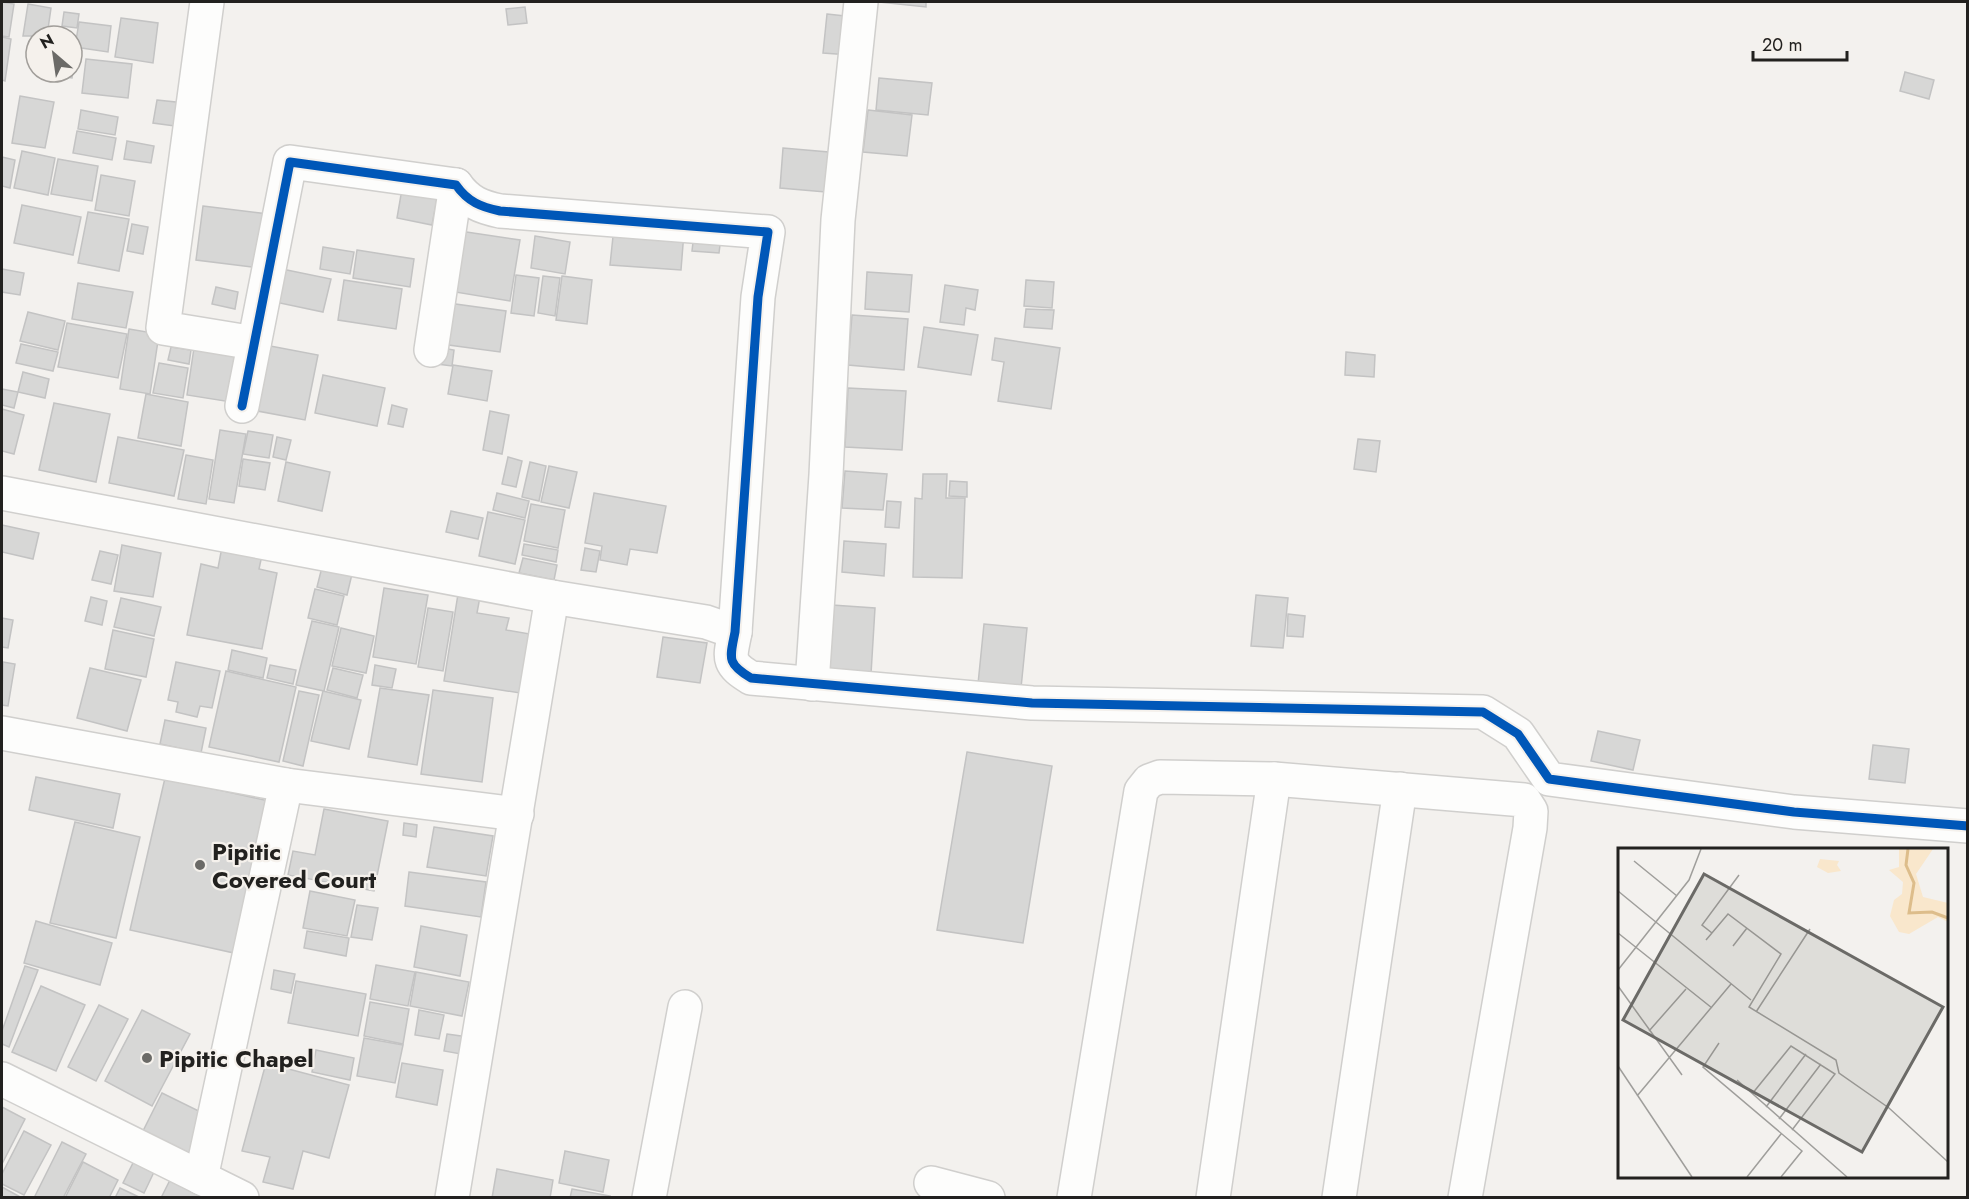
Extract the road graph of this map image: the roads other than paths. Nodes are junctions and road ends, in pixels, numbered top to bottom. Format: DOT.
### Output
graph roads {
  1 [pos="207,2"];
  2 [pos="861,2"];
  3 [pos="456,185"];
  4 [pos="254,343"];
  5 [pos="431,350"];
  6 [pos="242,406"];
  7 [pos="2,493"];
  8 [pos="552,597"];
  9 [pos="735,632"];
  10 [pos="812,684"];
  11 [pos="2,733"];
  12 [pos="1274,779"];
  13 [pos="286,785"];
  14 [pos="1400,789"];
  15 [pos="518,814"];
  16 [pos="1968,826"];
  17 [pos="685,1007"];
  18 [pos="2,1079"];
  19 [pos="201,1178"];
  20 [pos="931,1183"];
  21 [pos="242,1197"];
  22 [pos="452,1197"];
  23 [pos="649,1197"];
  24 [pos="988,1197"];
  25 [pos="1074,1197"];
  26 [pos="1213,1197"];
  27 [pos="1339,1197"];
  28 [pos="1465,1197"];
  1 -- 4 [label="street"];
  2 -- 10 [label="street"];
  3 -- 4 [label="street"];
  3 -- 5 [label="street"];
  3 -- 9 [label="street"];
  4 -- 6 [label="street"];
  7 -- 8 [label="street"];
  8 -- 9 [label="street"];
  8 -- 15 [label="street"];
  9 -- 10 [label="street"];
  10 -- 16 [label="street"];
  11 -- 13 [label="street"];
  12 -- 14 [label="street"];
  12 -- 25 [label="street"];
  12 -- 26 [label="street"];
  13 -- 15 [label="street"];
  13 -- 19 [label="street"];
  14 -- 27 [label="street"];
  14 -- 28 [label="street"];
  15 -- 22 [label="street"];
  17 -- 23 [label="street"];
  18 -- 19 [label="street"];
  19 -- 21 [label="street"];
  20 -- 24 [label="street"];
}
